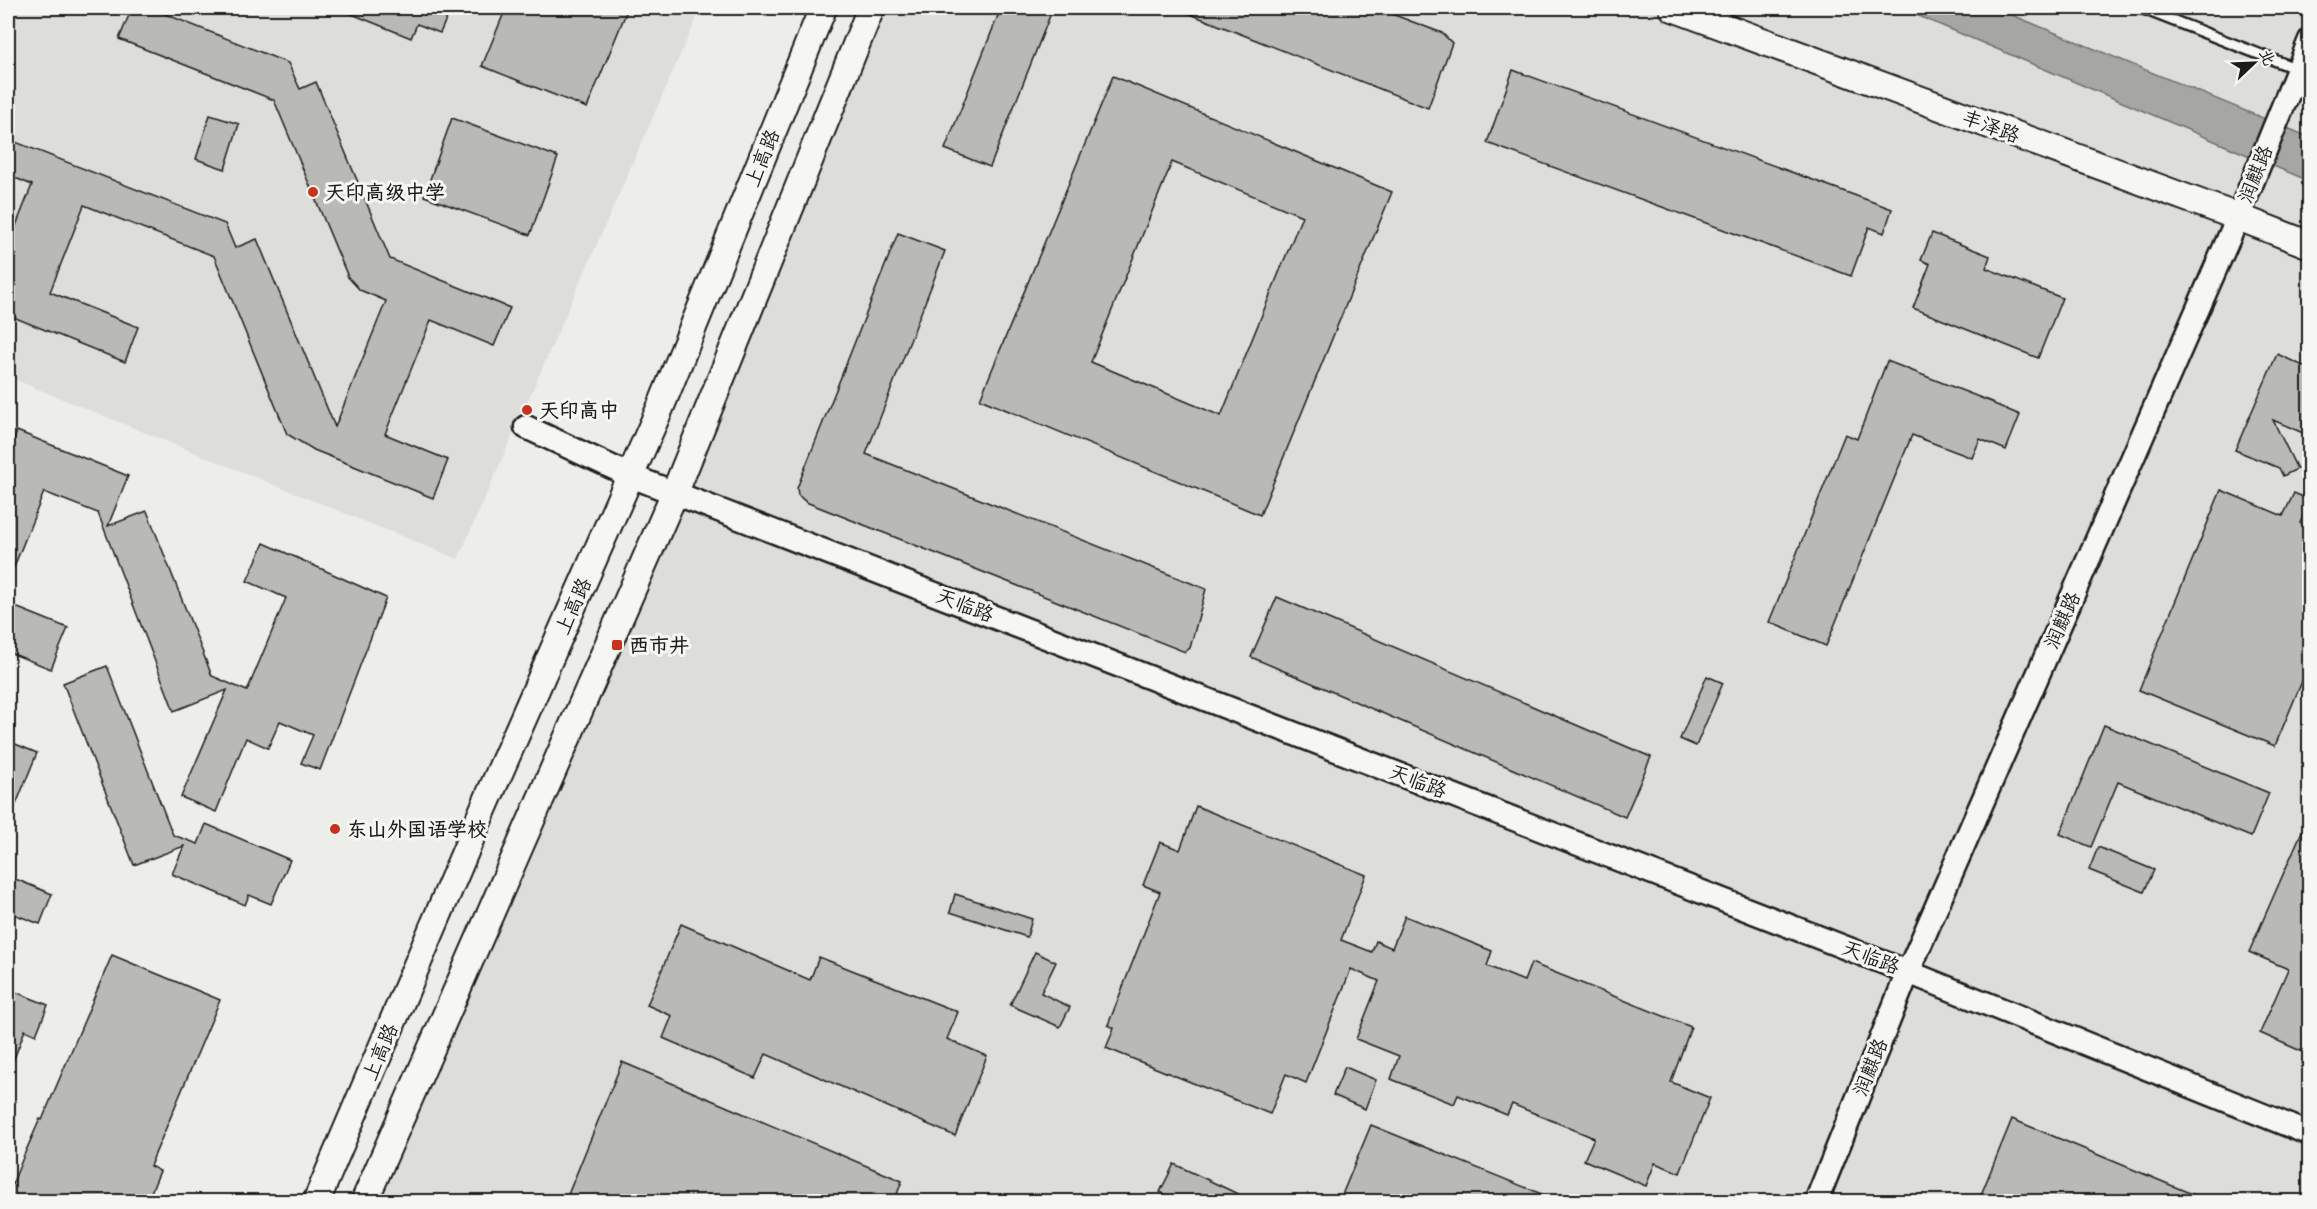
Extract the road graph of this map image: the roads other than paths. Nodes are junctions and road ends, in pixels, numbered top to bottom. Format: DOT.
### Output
graph roads {
  1 [pos="824,8"];
  2 [pos="871,8"];
  3 [pos="1672,8"];
  4 [pos="2141,8"];
  5 [pos="2310,40"];
  6 [pos="2303,72"];
  7 [pos="2238,217"];
  8 [pos="2310,245"];
  9 [pos="526,427"];
  10 [pos="631,476"];
  11 [pos="675,492"];
  12 [pos="1908,972"];
  13 [pos="2310,1134"];
  14 [pos="316,1202"];
  15 [pos="364,1202"];
  16 [pos="1816,1202"];
  1 -- 10 [label="main road, 上高路"];
  2 -- 11 [label="main road"];
  3 -- 7 [label="main road, 丰泽路"];
  4 -- 6 [label="lane"];
  5 -- 6 [label="street, 润麒路"];
  6 -- 7 [label="street, 润麒路"];
  7 -- 8 [label="main road, 丰泽路"];
  7 -- 12 [label="street, 润麒路"];
  9 -- 10 [label="street, 天临路"];
  10 -- 11 [label="street, 天临路"];
  10 -- 14 [label="main road, 上高路"];
  11 -- 12 [label="street, 天临路"];
  11 -- 15 [label="main road"];
  12 -- 13 [label="street, 天临路"];
  12 -- 16 [label="street, 润麒路"];
}
